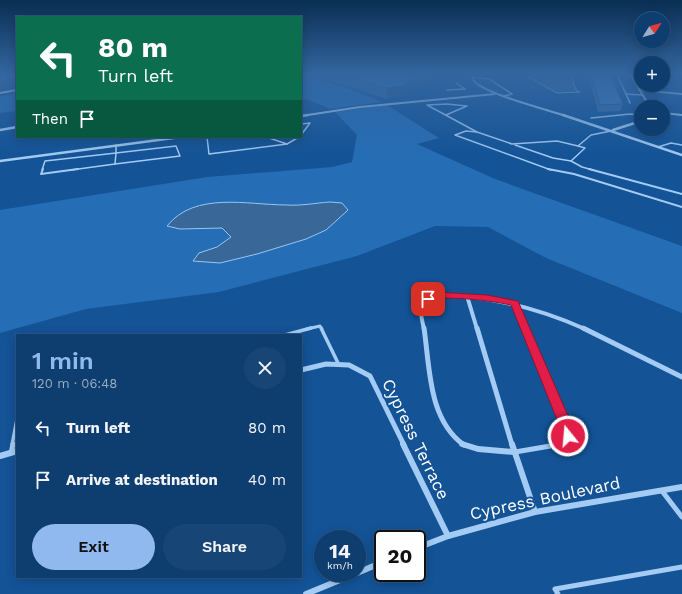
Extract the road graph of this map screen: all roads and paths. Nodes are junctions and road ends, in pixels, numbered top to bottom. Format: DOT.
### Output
graph roads {
  1 [pos="416,102"];
  2 [pos="522,102"];
  3 [pos="670,113"];
  4 [pos="634,114"];
  5 [pos="682,114"];
  6 [pos="446,115"];
  7 [pos="302,116"];
  8 [pos="591,118"];
  9 [pos="634,123"];
  10 [pos="302,124"];
  11 [pos="16,127"];
  12 [pos="0,130"];
  13 [pos="612,131"];
  14 [pos="477,132"];
  15 [pos="302,133"];
  16 [pos="173,138"];
  17 [pos="207,138"];
  18 [pos="269,138"];
  19 [pos="297,138"];
  20 [pos="287,144"];
  21 [pos="512,144"];
  22 [pos="116,145"];
  23 [pos="682,145"];
  24 [pos="578,146"];
  25 [pos="658,147"];
  26 [pos="116,153"];
  27 [pos="682,156"];
  28 [pos="0,161"];
  29 [pos="571,161"];
  30 [pos="115,164"];
  31 [pos="682,194"];
  32 [pos="682,207"];
  33 [pos="467,296"];
  34 [pos="515,303"];
  35 [pos="289,334"];
  36 [pos="339,365"];
  37 [pos="302,370"];
  38 [pos="682,377"];
  39 [pos="16,430"];
  40 [pos="14,452"];
  41 [pos="514,452"];
  42 [pos="0,456"];
  43 [pos="682,487"];
  44 [pos="661,489"];
  45 [pos="535,512"];
  46 [pos="682,517"];
  47 [pos="448,536"];
  48 [pos="426,545"];
  49 [pos="682,567"];
  50 [pos="335,582"];
  51 [pos="306,594"];
  52 [pos="558,594"];
  1 -- 7 [label="street"];
  2 -- 13 [label="street"];
  3 -- 5 [label="street"];
  4 -- 8 [label="lane"];
  6 -- 6 [label="lane"];
  6 -- 14 [label="lane"];
  9 -- 13 [label="street"];
  10 -- 15 [label="lane"];
  11 -- 12 [label="street"];
  13 -- 24 [label="lane"];
  13 -- 25 [label="street"];
  14 -- 21 [label="lane"];
  14 -- 32 [label="lane"];
  16 -- 22 [label="street"];
  17 -- 20 [label="lane"];
  18 -- 20 [label="lane"];
  19 -- 20 [label="lane"];
  21 -- 24 [label="lane"];
  21 -- 29 [label="lane"];
  22 -- 26 [label="lane"];
  22 -- 28 [label="street"];
  23 -- 25 [label="lane"];
  24 -- 29 [label="lane"];
  25 -- 27 [label="street"];
  26 -- 30 [label="lane"];
  26 -- 30 [label="lane"];
  26 -- 30 [label="lane"];
  29 -- 31 [label="lane"];
  33 -- 34 [label="street"];
  33 -- 41 [label="street"];
  33 -- 41 [label="street"];
  34 -- 38 [label="street"];
  34 -- 41 [label="lane"];
  35 -- 36 [label="lane"];
  36 -- 37 [label="street, Cypress Terrace"];
  36 -- 47 [label="street, Cypress Terrace"];
  39 -- 40 [label="lane"];
  40 -- 42 [label="street"];
  41 -- 45 [label="street"];
  43 -- 44 [label="street, Cypress Boulevard"];
  44 -- 45 [label="street, Cypress Boulevard"];
  44 -- 46 [label="lane"];
  45 -- 47 [label="street, Cypress Boulevard"];
  47 -- 48 [label="street, Cypress Boulevard"];
  49 -- 52 [label="lane"];
  50 -- 51 [label="street"];
}
